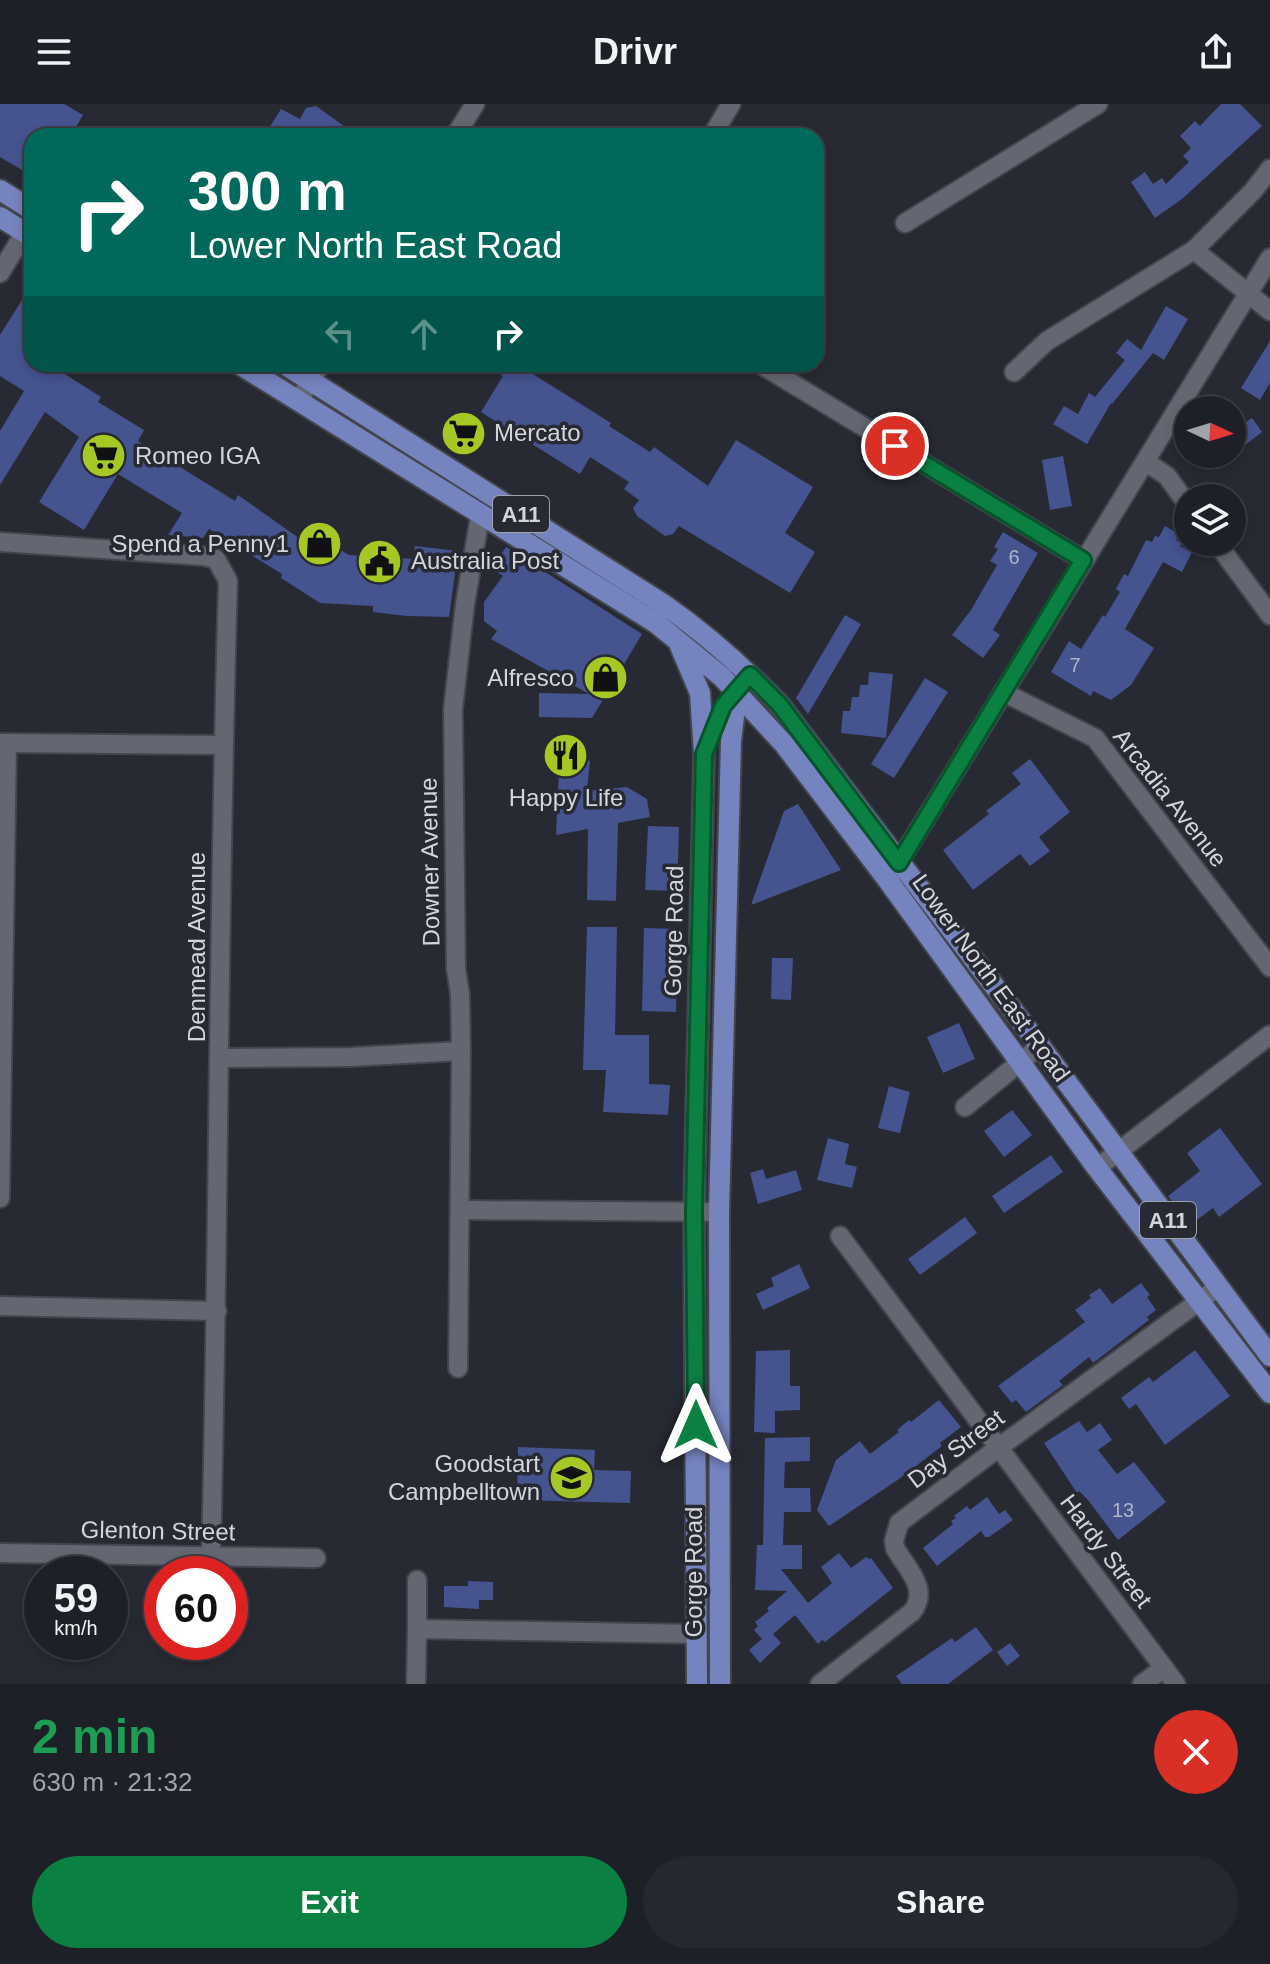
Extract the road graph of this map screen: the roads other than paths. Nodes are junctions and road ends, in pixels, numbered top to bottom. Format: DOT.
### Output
graph roads {
  1 [pos="475,104"];
  2 [pos="731,104"];
  3 [pos="1098,104"];
  4 [pos="460,128"];
  5 [pos="717,128"];
  6 [pos="1270,169"];
  7 [pos="0,190"];
  8 [pos="24,205"];
  9 [pos="0,217"];
  10 [pos="905,223"];
  11 [pos="24,227"];
  12 [pos="24,239"];
  13 [pos="1194,250"];
  14 [pos="1270,258"];
  15 [pos="0,273"];
  16 [pos="1247,295"];
  17 [pos="1270,311"];
  18 [pos="252,372"];
  19 [pos="316,372"];
  20 [pos="773,372"];
  21 [pos="1014,372"];
  22 [pos="299,400"];
  23 [pos="1146,462"];
  24 [pos="1174,486"];
  25 [pos="480,516"];
  26 [pos="0,542"];
  27 [pos="1226,556"];
  28 [pos="1083,560"];
  29 [pos="1270,615"];
  30 [pos="678,642"];
  31 [pos="750,675"];
  32 [pos="737,692"];
  33 [pos="1003,692"];
  34 [pos="3,743"];
  35 [pos="223,745"];
  36 [pos="704,754"];
  37 [pos="893,871"];
  38 [pos="1270,967"];
  39 [pos="1270,1035"];
  40 [pos="1040,1046"];
  41 [pos="461,1051"];
  42 [pos="220,1058"];
  43 [pos="1020,1062"];
  44 [pos="965,1107"];
  45 [pos="1118,1152"];
  46 [pos="1097,1168"];
  47 [pos="0,1198"];
  48 [pos="460,1210"];
  49 [pos="694,1212"];
  50 [pos="719,1212"];
  51 [pos="840,1236"];
  52 [pos="1217,1288"];
  53 [pos="1198,1302"];
  54 [pos="0,1306"];
  55 [pos="217,1311"];
  56 [pos="1270,1356"];
  57 [pos="458,1368"];
  58 [pos="1270,1393"];
  59 [pos="998,1448"];
  60 [pos="0,1553"];
  61 [pos="211,1555"];
  62 [pos="316,1558"];
  63 [pos="417,1580"];
  64 [pos="417,1629"];
  65 [pos="697,1634"];
  66 [pos="1164,1668"];
  67 [pos="416,1684"];
  68 [pos="697,1684"];
  69 [pos="720,1684"];
  70 [pos="820,1684"];
  71 [pos="1142,1684"];
  72 [pos="1176,1684"];
  1 -- 4 [label="street"];
  2 -- 5 [label="street"];
  3 -- 10 [label="street"];
  6 -- 13 [label="street"];
  7 -- 8 [label="main road"];
  9 -- 11 [label="main road"];
  12 -- 15 [label="street"];
  13 -- 16 [label="street"];
  13 -- 21 [label="street"];
  14 -- 16 [label="street"];
  16 -- 17 [label="street"];
  16 -- 23 [label="street"];
  18 -- 22 [label="main road, Lower North East Road / A11"];
  19 -- 22 [label="street"];
  19 -- 31 [label="main road, Lower North East Road / A11"];
  20 -- 28 [label="street"];
  22 -- 25 [label="main road, Lower North East Road / A11"];
  23 -- 24 [label="street"];
  23 -- 28 [label="street"];
  25 -- 30 [label="main road, Lower North East Road / A11"];
  25 -- 41 [label="street, Downer Avenue"];
  26 -- 35 [label="street, Denmead Avenue"];
  27 -- 29 [label="street"];
  28 -- 33 [label="street"];
  30 -- 32 [label="main road, Lower North East Road / A11"];
  30 -- 36 [label="main road, Gorge Road"];
  31 -- 32 [label="main road, Gorge Road"];
  31 -- 37 [label="main road, Lower North East Road / A11"];
  32 -- 36 [label="main road, Gorge Road"];
  32 -- 37 [label="main road, Lower North East Road / A11"];
  32 -- 50 [label="main road, Gorge Road"];
  33 -- 37 [label="street"];
  33 -- 38 [label="street, Arcadia Avenue"];
  34 -- 35 [label="street"];
  34 -- 47 [label="street"];
  35 -- 42 [label="street, Denmead Avenue"];
  36 -- 49 [label="main road, Gorge Road"];
  37 -- 40 [label="main road, Lower North East Road / A11"];
  37 -- 43 [label="main road, Lower North East Road / A11"];
  39 -- 45 [label="street"];
  40 -- 43 [label="street"];
  40 -- 45 [label="main road, Lower North East Road / A11"];
  41 -- 42 [label="street"];
  41 -- 48 [label="street, Downer Avenue"];
  42 -- 55 [label="street, Denmead Avenue"];
  43 -- 44 [label="street"];
  43 -- 46 [label="main road, Lower North East Road / A11"];
  45 -- 46 [label="street"];
  45 -- 52 [label="main road, Lower North East Road / A11"];
  46 -- 53 [label="main road, Lower North East Road / A11"];
  48 -- 49 [label="street"];
  48 -- 57 [label="street, Downer Avenue"];
  49 -- 50 [label="street"];
  49 -- 65 [label="main road, Gorge Road"];
  50 -- 69 [label="main road, Gorge Road"];
  51 -- 59 [label="street, Hardy Street"];
  52 -- 53 [label="street, Day Street"];
  52 -- 56 [label="main road, Lower North East Road / A11"];
  53 -- 58 [label="main road, Lower North East Road / A11"];
  53 -- 59 [label="street, Day Street"];
  54 -- 55 [label="street"];
  55 -- 61 [label="street, Denmead Avenue"];
  59 -- 66 [label="street, Hardy Street"];
  59 -- 70 [label="street, Day Street"];
  60 -- 61 [label="street, Glenton Street"];
  61 -- 62 [label="street, Glenton Street"];
  63 -- 64 [label="street"];
  64 -- 65 [label="street"];
  64 -- 67 [label="street"];
  65 -- 68 [label="main road, Gorge Road"];
  66 -- 71 [label="street"];
  66 -- 72 [label="street, Hardy Street"];
}
